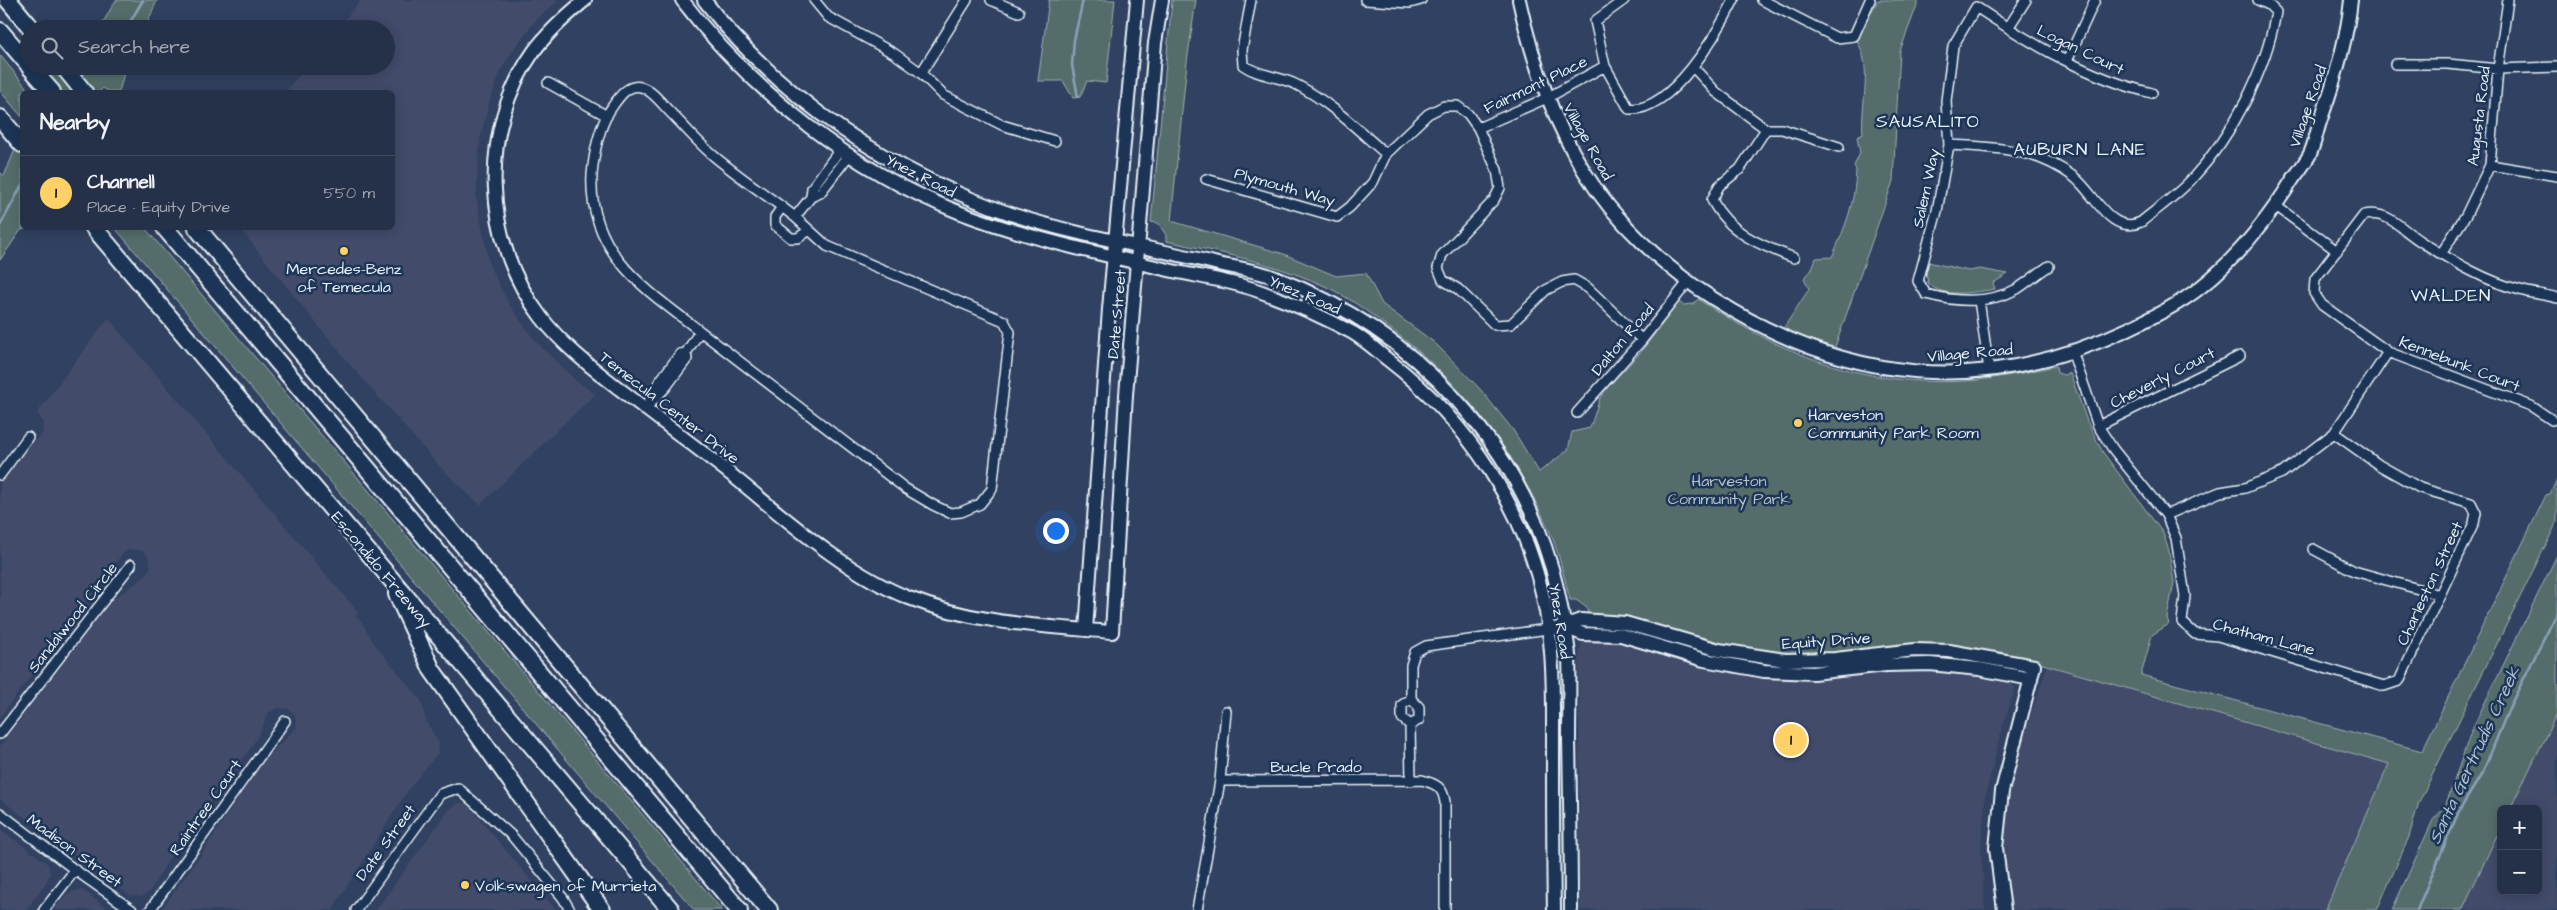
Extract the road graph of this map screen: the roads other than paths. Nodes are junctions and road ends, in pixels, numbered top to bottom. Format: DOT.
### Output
graph roads {
  1 [pos="8,0"];
  2 [pos="585,0"];
  3 [pos="682,0"];
  4 [pos="704,0"];
  5 [pos="814,0"];
  6 [pos="967,0"];
  7 [pos="991,0"];
  8 [pos="1137,0"];
  9 [pos="1162,0"];
  10 [pos="1251,0"];
  11 [pos="1365,0"];
  12 [pos="1421,0"];
  13 [pos="1519,0"];
  14 [pos="1624,0"];
  15 [pos="1734,0"];
  16 [pos="1762,0"];
  17 [pos="1870,0"];
  18 [pos="2026,0"];
  19 [pos="2095,0"];
  20 [pos="2258,0"];
  21 [pos="2351,0"];
  22 [pos="2508,0"];
  23 [pos="1975,4"];
  24 [pos="1019,12"];
  25 [pos="25,20"];
  26 [pos="2008,28"];
  27 [pos="0,31"];
  28 [pos="20,55"];
  29 [pos="2067,61"];
  30 [pos="2395,64"];
  31 [pos="1605,66"];
  32 [pos="1693,67"];
  33 [pos="2557,67"];
  34 [pos="2498,69"];
  35 [pos="921,73"];
  36 [pos="37,75"];
  37 [pos="70,75"];
  38 [pos="548,83"];
  39 [pos="50,90"];
  40 [pos="82,90"];
  41 [pos="2152,93"];
  42 [pos="1548,98"];
  43 [pos="607,116"];
  44 [pos="0,118"];
  45 [pos="1478,128"];
  46 [pos="1766,128"];
  47 [pos="1055,141"];
  48 [pos="20,142"];
  49 [pos="1949,145"];
  50 [pos="1839,147"];
  51 [pos="846,151"];
  52 [pos="1386,154"];
  53 [pos="2490,165"];
  54 [pos="2557,176"];
  55 [pos="924,177"];
  56 [pos="1206,180"];
  57 [pos="2276,206"];
  58 [pos="782,207"];
  59 [pos="795,217"];
  60 [pos="96,230"];
  61 [pos="167,230"];
  62 [pos="199,230"];
  63 [pos="808,231"];
  64 [pos="1116,240"];
  65 [pos="1138,245"];
  66 [pos="2337,251"];
  67 [pos="2441,254"];
  68 [pos="1114,257"];
  69 [pos="1794,258"];
  70 [pos="1137,262"];
  71 [pos="2049,266"];
  72 [pos="1688,282"];
  73 [pos="2557,298"];
  74 [pos="1979,300"];
  75 [pos="700,331"];
  76 [pos="1642,340"];
  77 [pos="2072,352"];
  78 [pos="2388,352"];
  79 [pos="2240,356"];
  80 [pos="1989,370"];
  81 [pos="645,409"];
  82 [pos="1577,413"];
  83 [pos="2552,420"];
  84 [pos="2098,426"];
  85 [pos="2334,433"];
  86 [pos="28,437"];
  87 [pos="0,475"];
  88 [pos="2166,515"];
  89 [pos="2313,549"];
  90 [pos="132,565"];
  91 [pos="389,576"];
  92 [pos="2440,596"];
  93 [pos="1564,627"];
  94 [pos="1548,629"];
  95 [pos="1086,630"];
  96 [pos="1112,632"];
  97 [pos="2399,681"];
  98 [pos="1411,699"];
  99 [pos="1226,711"];
  100 [pos="285,721"];
  101 [pos="1410,725"];
  102 [pos="0,734"];
  103 [pos="1412,781"];
  104 [pos="1220,782"];
  105 [pos="0,813"];
  106 [pos="75,870"];
  107 [pos="44,910"];
  108 [pos="132,910"];
  109 [pos="150,910"];
  110 [pos="356,910"];
  111 [pos="570,910"];
  112 [pos="602,910"];
  113 [pos="671,910"];
  114 [pos="739,910"];
  115 [pos="769,910"];
  116 [pos="1197,910"];
  117 [pos="1445,910"];
  118 [pos="1554,910"];
  119 [pos="1571,910"];
  120 [pos="2004,910"];
  1 -- 25 [label="highway"];
  2 -- 81 [label="main road, Temecula Center Drive"];
  3 -- 51 [label="main road, Ynez Road"];
  4 -- 55 [label="main road, Ynez Road"];
  5 -- 35 [label="street"];
  6 -- 35 [label="street"];
  7 -- 24 [label="street"];
  8 -- 64 [label="main road, Date Street"];
  9 -- 65 [label="main road, Date Street"];
  10 -- 52 [label="street"];
  11 -- 12 [label="street"];
  13 -- 42 [label="main road, Village Road"];
  14 -- 31 [label="street"];
  15 -- 32 [label="street"];
  16 -- 17 [label="street"];
  18 -- 26 [label="street"];
  19 -- 29 [label="street"];
  20 -- 49 [label="street"];
  21 -- 57 [label="main road, Village Road"];
  22 -- 34 [label="street, Augusta Road"];
  23 -- 26 [label="street, Logan Court"];
  23 -- 49 [label="street, Salem Way"];
  26 -- 29 [label="street, Logan Court"];
  27 -- 28 [label="highway"];
  29 -- 41 [label="street, Logan Court"];
  30 -- 34 [label="street"];
  31 -- 32 [label="street"];
  31 -- 42 [label="street, Fairmont Place"];
  32 -- 46 [label="street"];
  33 -- 34 [label="street"];
  34 -- 53 [label="street, Augusta Road"];
  35 -- 47 [label="street"];
  36 -- 39 [label="highway"];
  37 -- 40 [label="highway"];
  38 -- 43 [label="street"];
  42 -- 45 [label="street, Fairmont Place"];
  42 -- 72 [label="main road, Village Road"];
  43 -- 58 [label="street"];
  43 -- 75 [label="street"];
  44 -- 48 [label="highway"];
  45 -- 52 [label="street, Plymouth Way"];
  45 -- 76 [label="street"];
  46 -- 50 [label="street"];
  46 -- 69 [label="street"];
  49 -- 74 [label="street, Salem Way"];
  51 -- 55 [label="main road"];
  51 -- 59 [label="street"];
  51 -- 68 [label="main road, Ynez Road"];
  52 -- 56 [label="street, Plymouth Way"];
  53 -- 54 [label="street"];
  53 -- 67 [label="street, Augusta Road"];
  55 -- 64 [label="main road, Ynez Road"];
  57 -- 66 [label="street"];
  57 -- 77 [label="main road, Village Road"];
  58 -- 59 [label="street"];
  58 -- 63 [label="street"];
  59 -- 63 [label="street"];
  60 -- 91 [label="highway, Escondido Freeway"];
  61 -- 114 [label="highway"];
  62 -- 115 [label="highway"];
  63 -- 75 [label="street"];
  64 -- 65 [label="main road, Ynez Road"];
  64 -- 68 [label="main road, Date Street"];
  65 -- 70 [label="main road, Date Street"];
  65 -- 93 [label="main road, Ynez Road"];
  66 -- 67 [label="street"];
  66 -- 78 [label="street, Kennebunk Court"];
  67 -- 73 [label="street"];
  68 -- 70 [label="main road, Ynez Road"];
  68 -- 95 [label="main road, Date Street"];
  70 -- 94 [label="main road, Ynez Road"];
  70 -- 96 [label="main road, Date Street"];
  71 -- 74 [label="street"];
  72 -- 76 [label="street, Dalton Road"];
  72 -- 80 [label="main road, Village Road"];
  74 -- 80 [label="street"];
  75 -- 81 [label="street"];
  76 -- 82 [label="street, Dalton Road"];
  77 -- 80 [label="main road, Village Road"];
  77 -- 84 [label="street, Chatham Lane"];
  78 -- 83 [label="street, Kennebunk Court"];
  78 -- 85 [label="street"];
  79 -- 84 [label="street, Cheverly Court"];
  81 -- 95 [label="main road, Temecula Center Drive"];
  84 -- 88 [label="street, Chatham Lane"];
  85 -- 88 [label="street"];
  85 -- 92 [label="street, Charleston Street"];
  86 -- 87 [label="street"];
  88 -- 97 [label="street, Chatham Lane"];
  89 -- 92 [label="street"];
  90 -- 102 [label="street, Sandalwood Circle"];
  91 -- 112 [label="highway"];
  91 -- 113 [label="highway, Escondido Freeway"];
  92 -- 97 [label="street, Charleston Street"];
  93 -- 94 [label="main road, Equity Drive"];
  93 -- 119 [label="main road, Ynez Road"];
  93 -- 120 [label="main road, Equity Drive"];
  94 -- 98 [label="street"];
  94 -- 118 [label="main road, Ynez Road"];
  95 -- 96 [label="main road, Temecula Center Drive"];
  98 -- 101 [label="street"];
  98 -- 101 [label="street"];
  99 -- 104 [label="street"];
  100 -- 109 [label="street, Raintree Court"];
  101 -- 103 [label="street"];
  103 -- 104 [label="street, Bucle Prado"];
  103 -- 117 [label="street, Bucle Prado"];
  104 -- 116 [label="street"];
  105 -- 106 [label="street, Madison Street"];
  106 -- 107 [label="street"];
  106 -- 108 [label="street, Madison Street"];
  110 -- 111 [label="street, Date Street"];
}
